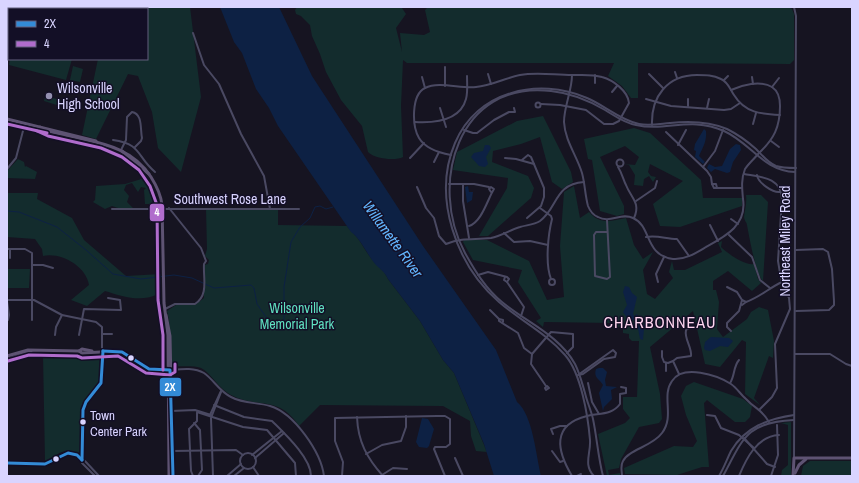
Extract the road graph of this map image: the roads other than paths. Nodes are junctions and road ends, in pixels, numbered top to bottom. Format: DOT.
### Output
graph roads {
  1 [pos="794,7"];
  2 [pos="193,33"];
  3 [pos="446,67"];
  4 [pos="675,72"];
  5 [pos="488,74"];
  6 [pos="649,74"];
  7 [pos="572,75"];
  8 [pos="595,75"];
  9 [pos="467,76"];
  10 [pos="728,76"];
  11 [pos="422,77"];
  12 [pos="752,77"];
  13 [pos="677,78"];
  14 [pos="779,78"];
  15 [pos="724,80"];
  16 [pos="595,82"];
  17 [pos="492,84"];
  18 [pos="753,84"];
  19 [pos="445,86"];
  20 [pos="617,86"];
  21 [pos="772,87"];
  22 [pos="426,88"];
  23 [pos="467,88"];
  24 [pos="663,88"];
  25 [pos="731,90"];
  26 [pos="612,92"];
  27 [pos="569,93"];
  28 [pos="646,99"];
  29 [pos="688,99"];
  30 [pos="709,99"];
  31 [pos="655,102"];
  32 [pos="740,103"];
  33 [pos="542,104"];
  34 [pos="566,106"];
  35 [pos="688,106"];
  36 [pos="440,108"];
  37 [pos="707,108"];
  38 [pos="509,112"];
  39 [pos="756,113"];
  40 [pos="780,114"];
  41 [pos="621,118"];
  42 [pos="7,119"];
  43 [pos="444,120"];
  44 [pos="415,122"];
  45 [pos="25,124"];
  46 [pos="753,124"];
  47 [pos="652,126"];
  48 [pos="446,127"];
  49 [pos="723,129"];
  50 [pos="464,130"];
  51 [pos="686,130"];
  52 [pos="666,132"];
  53 [pos="113,140"];
  54 [pos="771,141"];
  55 [pos="125,142"];
  56 [pos="424,143"];
  57 [pos="678,144"];
  58 [pos="135,147"];
  59 [pos="779,147"];
  60 [pos="122,151"];
  61 [pos="439,152"];
  62 [pos="759,154"];
  63 [pos="452,155"];
  64 [pos="410,158"];
  65 [pos="505,158"];
  66 [pos="522,160"];
  67 [pos="434,162"];
  68 [pos="534,164"];
  69 [pos="618,167"];
  70 [pos="703,167"];
  71 [pos="796,168"];
  72 [pos="7,169"];
  73 [pos="155,172"];
  74 [pos="796,172"];
  75 [pos="744,174"];
  76 [pos="757,175"];
  77 [pos="657,181"];
  78 [pos="584,182"];
  79 [pos="448,184"];
  80 [pos="463,184"];
  81 [pos="417,187"];
  82 [pos="489,187"];
  83 [pos="742,188"];
  84 [pos="491,192"];
  85 [pos="780,192"];
  86 [pos="636,201"];
  87 [pos="169,208"];
  88 [pos="540,208"];
  89 [pos="112,209"];
  90 [pos="162,209"];
  91 [pos="270,209"];
  92 [pos="299,209"];
  93 [pos="547,214"];
  94 [pos="527,218"];
  95 [pos="634,218"];
  96 [pos="732,219"];
  97 [pos="607,220"];
  98 [pos="738,224"];
  99 [pos="710,225"];
  100 [pos="469,226"];
  101 [pos="607,232"];
  102 [pos="504,233"];
  103 [pos="729,235"];
  104 [pos="646,237"];
  105 [pos="469,238"];
  106 [pos="547,239"];
  107 [pos="457,240"];
  108 [pos="718,241"];
  109 [pos="543,242"];
  110 [pos="548,245"];
  111 [pos="8,249"];
  112 [pos="796,250"];
  113 [pos="689,256"];
  114 [pos="664,257"];
  115 [pos="10,258"];
  116 [pos="32,265"];
  117 [pos="53,268"];
  118 [pos="477,276"];
  119 [pos="551,279"];
  120 [pos="658,282"];
  121 [pos="782,282"];
  122 [pos="727,287"];
  123 [pos="770,288"];
  124 [pos="108,298"];
  125 [pos="32,299"];
  126 [pos="742,300"];
  127 [pos="7,301"];
  128 [pos="746,302"];
  129 [pos="742,305"];
  130 [pos="164,309"];
  131 [pos="490,310"];
  132 [pos="796,310"];
  133 [pos="62,315"];
  134 [pos="521,316"];
  135 [pos="8,320"];
  136 [pos="32,320"];
  137 [pos="82,320"];
  138 [pos="691,327"];
  139 [pos="731,331"];
  140 [pos="103,334"];
  141 [pos="112,334"];
  142 [pos="55,335"];
  143 [pos="78,335"];
  144 [pos="547,336"];
  145 [pos="31,351"];
  146 [pos="103,351"];
  147 [pos="662,351"];
  148 [pos="532,354"];
  149 [pos="566,354"];
  150 [pos="795,354"];
  151 [pos="7,356"];
  152 [pos="7,360"];
  153 [pos="739,360"];
  154 [pos="673,361"];
  155 [pos="666,363"];
  156 [pos="852,366"];
  157 [pos="169,370"];
  158 [pos="666,371"];
  159 [pos="579,374"];
  160 [pos="679,374"];
  161 [pos="588,383"];
  162 [pos="730,384"];
  163 [pos="546,386"];
  164 [pos="621,388"];
  165 [pos="221,391"];
  166 [pos="215,405"];
  167 [pos="760,409"];
  168 [pos="170,411"];
  169 [pos="197,412"];
  170 [pos="599,414"];
  171 [pos="592,415"];
  172 [pos="707,415"];
  173 [pos="794,415"];
  174 [pos="406,416"];
  175 [pos="211,417"];
  176 [pos="357,417"];
  177 [pos="586,417"];
  178 [pos="794,420"];
  179 [pos="769,421"];
  180 [pos="194,423"];
  181 [pos="777,425"];
  182 [pos="567,426"];
  183 [pos="282,431"];
  184 [pos="284,433"];
  185 [pos="553,434"];
  186 [pos="779,435"];
  187 [pos="273,437"];
  188 [pos="743,438"];
  189 [pos="276,440"];
  190 [pos="754,448"];
  191 [pos="201,450"];
  192 [pos="212,450"];
  193 [pos="172,451"];
  194 [pos="190,451"];
  195 [pos="552,451"];
  196 [pos="366,454"];
  197 [pos="243,455"];
  198 [pos="252,455"];
  199 [pos="255,458"];
  200 [pos="455,458"];
  201 [pos="794,458"];
  202 [pos="808,458"];
  203 [pos="852,458"];
  204 [pos="82,460"];
  205 [pos="563,461"];
  206 [pos="7,463"];
  207 [pos="241,464"];
  208 [pos="253,467"];
  209 [pos="775,467"];
  210 [pos="244,468"];
  211 [pos="407,468"];
  212 [pos="581,474"];
  213 [pos="383,475"];
  214 [pos="794,475"];
  215 [pos="95,476"];
  216 [pos="99,476"];
  217 [pos="169,476"];
  218 [pos="173,476"];
  219 [pos="193,476"];
  220 [pos="198,476"];
  221 [pos="213,476"];
  222 [pos="227,476"];
  223 [pos="234,476"];
  224 [pos="259,476"];
  225 [pos="296,476"];
  226 [pos="311,476"];
  227 [pos="324,476"];
  228 [pos="342,476"];
  229 [pos="445,476"];
  230 [pos="463,476"];
  231 [pos="572,476"];
  232 [pos="577,476"];
  233 [pos="594,476"];
  234 [pos="603,476"];
  235 [pos="622,476"];
  236 [pos="719,476"];
  237 [pos="723,476"];
  238 [pos="739,476"];
  239 [pos="771,476"];
  1 -- 71 [label="street, Northeast Miley Road"];
  2 -- 91 [label="street"];
  3 -- 19 [label="street"];
  4 -- 13 [label="street"];
  5 -- 17 [label="street"];
  6 -- 24 [label="street"];
  7 -- 8 [label="street"];
  7 -- 17 [label="street"];
  7 -- 27 [label="street"];
  8 -- 16 [label="street"];
  8 -- 20 [label="street"];
  9 -- 23 [label="street"];
  10 -- 15 [label="street"];
  11 -- 22 [label="street"];
  12 -- 18 [label="street"];
  13 -- 15 [label="street"];
  13 -- 24 [label="street"];
  14 -- 21 [label="street"];
  15 -- 25 [label="street"];
  17 -- 23 [label="street"];
  18 -- 21 [label="street"];
  18 -- 25 [label="street"];
  19 -- 22 [label="street"];
  19 -- 23 [label="street"];
  20 -- 26 [label="street"];
  20 -- 41 [label="street"];
  21 -- 40 [label="street"];
  22 -- 44 [label="street"];
  23 -- 43 [label="street"];
  24 -- 31 [label="street"];
  25 -- 32 [label="street"];
  27 -- 34 [label="street"];
  27 -- 41 [label="street"];
  27 -- 50 [label="street"];
  28 -- 31 [label="street"];
  29 -- 35 [label="street"];
  30 -- 37 [label="street"];
  31 -- 35 [label="street"];
  31 -- 47 [label="street"];
  32 -- 37 [label="street"];
  32 -- 39 [label="street"];
  33 -- 34 [label="street"];
  34 -- 41 [label="street"];
  34 -- 78 [label="street"];
  35 -- 37 [label="street"];
  36 -- 43 [label="street"];
  38 -- 50 [label="street"];
  39 -- 40 [label="street"];
  39 -- 46 [label="street"];
  40 -- 54 [label="street"];
  41 -- 47 [label="street"];
  42 -- 45 [label="main road"];
  43 -- 44 [label="street"];
  43 -- 48 [label="street"];
  44 -- 56 [label="street"];
  45 -- 60 [label="main road"];
  45 -- 72 [label="street"];
  47 -- 49 [label="street"];
  49 -- 62 [label="street"];
  49 -- 70 [label="street"];
  50 -- 63 [label="street"];
  51 -- 57 [label="street"];
  52 -- 57 [label="street"];
  53 -- 55 [label="street"];
  54 -- 59 [label="street"];
  54 -- 62 [label="street"];
  55 -- 58 [label="street"];
  55 -- 58 [label="street"];
  55 -- 60 [label="street"];
  56 -- 61 [label="street"];
  56 -- 64 [label="street"];
  57 -- 70 [label="street"];
  58 -- 73 [label="street"];
  60 -- 90 [label="main road"];
  61 -- 63 [label="street"];
  61 -- 67 [label="street"];
  62 -- 71 [label="street"];
  62 -- 74 [label="street"];
  62 -- 75 [label="street"];
  63 -- 79 [label="street"];
  65 -- 66 [label="street"];
  66 -- 68 [label="street"];
  66 -- 68 [label="street"];
  68 -- 88 [label="street"];
  69 -- 86 [label="street"];
  70 -- 83 [label="street"];
  71 -- 74 [label="street, Northeast Miley Road"];
  74 -- 112 [label="street, Northeast Miley Road"];
  75 -- 76 [label="street"];
  75 -- 83 [label="street"];
  76 -- 85 [label="street"];
  76 -- 85 [label="street"];
  77 -- 86 [label="street"];
  78 -- 93 [label="street"];
  78 -- 97 [label="street"];
  79 -- 80 [label="street"];
  79 -- 107 [label="street"];
  80 -- 82 [label="street"];
  80 -- 100 [label="street"];
  81 -- 107 [label="street"];
  82 -- 84 [label="street"];
  82 -- 84 [label="street"];
  83 -- 98 [label="street"];
  84 -- 100 [label="street"];
  85 -- 121 [label="street"];
  86 -- 95 [label="street"];
  87 -- 90 [label="street, Southwest Rose Lane"];
  87 -- 91 [label="street, Southwest Rose Lane"];
  87 -- 130 [label="street"];
  88 -- 93 [label="street"];
  88 -- 94 [label="street"];
  89 -- 90 [label="street, Southwest Rose Lane"];
  90 -- 130 [label="main road"];
  91 -- 92 [label="street, Southwest Rose Lane"];
  93 -- 102 [label="street"];
  93 -- 106 [label="street"];
  95 -- 97 [label="street"];
  95 -- 104 [label="street"];
  96 -- 98 [label="street"];
  97 -- 101 [label="street"];
  98 -- 103 [label="street"];
  99 -- 108 [label="street"];
  100 -- 105 [label="street"];
  101 -- 101 [label="street"];
  102 -- 105 [label="street"];
  102 -- 109 [label="street"];
  103 -- 108 [label="street"];
  103 -- 123 [label="street"];
  104 -- 113 [label="street"];
  104 -- 114 [label="street"];
  105 -- 107 [label="street"];
  106 -- 109 [label="street"];
  106 -- 110 [label="street"];
  107 -- 118 [label="street"];
  108 -- 113 [label="street"];
  109 -- 110 [label="street"];
  110 -- 119 [label="street"];
  111 -- 115 [label="street"];
  111 -- 116 [label="street"];
  112 -- 132 [label="street, Northeast Miley Road"];
  112 -- 132 [label="street"];
  113 -- 114 [label="street"];
  114 -- 120 [label="street"];
  116 -- 117 [label="street"];
  116 -- 125 [label="street"];
  118 -- 134 [label="street"];
  118 -- 134 [label="street"];
  121 -- 123 [label="street"];
  121 -- 167 [label="street"];
  122 -- 126 [label="street"];
  123 -- 128 [label="street"];
  124 -- 137 [label="street"];
  125 -- 127 [label="street"];
  125 -- 133 [label="street"];
  125 -- 136 [label="street"];
  126 -- 128 [label="street"];
  126 -- 129 [label="street"];
  127 -- 135 [label="street"];
  128 -- 129 [label="street"];
  129 -- 139 [label="street"];
  130 -- 157 [label="main road"];
  131 -- 148 [label="street"];
  132 -- 150 [label="street, Northeast Miley Road"];
  133 -- 137 [label="street"];
  133 -- 142 [label="street"];
  134 -- 144 [label="street"];
  137 -- 140 [label="street"];
  137 -- 143 [label="street"];
  138 -- 154 [label="street"];
  140 -- 141 [label="street"];
  140 -- 146 [label="street"];
  144 -- 148 [label="street"];
  144 -- 149 [label="street"];
  144 -- 149 [label="street"];
  145 -- 146 [label="main road"];
  145 -- 151 [label="main road"];
  145 -- 152 [label="main road"];
  146 -- 157 [label="main road"];
  146 -- 204 [label="street"];
  147 -- 155 [label="street"];
  148 -- 163 [label="street"];
  149 -- 159 [label="street"];
  150 -- 156 [label="street"];
  150 -- 173 [label="street, Northeast Miley Road"];
  153 -- 162 [label="street"];
  154 -- 155 [label="street"];
  154 -- 160 [label="street"];
  155 -- 158 [label="street"];
  157 -- 165 [label="street"];
  157 -- 168 [label="main road"];
  159 -- 159 [label="street"];
  159 -- 171 [label="street"];
  159 -- 177 [label="street"];
  160 -- 162 [label="street"];
  160 -- 235 [label="street"];
  161 -- 170 [label="street"];
  162 -- 167 [label="street"];
  164 -- 170 [label="street"];
  165 -- 166 [label="street"];
  165 -- 227 [label="street"];
  166 -- 175 [label="street"];
  166 -- 183 [label="street"];
  167 -- 179 [label="street"];
  168 -- 169 [label="street"];
  168 -- 193 [label="main road"];
  168 -- 217 [label="main road"];
  169 -- 175 [label="street"];
  169 -- 180 [label="street"];
  170 -- 171 [label="street"];
  171 -- 177 [label="street"];
  171 -- 234 [label="street"];
  172 -- 188 [label="street"];
  173 -- 178 [label="street, Northeast Miley Road"];
  173 -- 179 [label="street"];
  174 -- 176 [label="street"];
  174 -- 196 [label="street"];
  174 -- 229 [label="street"];
  175 -- 187 [label="street"];
  175 -- 192 [label="street"];
  176 -- 196 [label="street"];
  176 -- 228 [label="street"];
  177 -- 182 [label="street"];
  177 -- 233 [label="street"];
  178 -- 179 [label="street"];
  178 -- 201 [label="street, Northeast Miley Road"];
  179 -- 188 [label="street"];
  180 -- 191 [label="street"];
  180 -- 194 [label="street"];
  181 -- 186 [label="street"];
  182 -- 185 [label="street"];
  182 -- 205 [label="street"];
  183 -- 184 [label="street"];
  183 -- 187 [label="street"];
  184 -- 189 [label="street"];
  184 -- 226 [label="street"];
  186 -- 190 [label="street"];
  186 -- 209 [label="street"];
  187 -- 189 [label="street"];
  187 -- 198 [label="street"];
  188 -- 190 [label="street"];
  188 -- 236 [label="street"];
  188 -- 237 [label="street"];
  189 -- 199 [label="street"];
  189 -- 225 [label="street"];
  190 -- 209 [label="street"];
  190 -- 238 [label="street"];
  191 -- 192 [label="street"];
  191 -- 194 [label="street"];
  191 -- 220 [label="street"];
  192 -- 197 [label="street"];
  192 -- 221 [label="street"];
  193 -- 194 [label="street"];
  193 -- 218 [label="main road"];
  194 -- 219 [label="street"];
  195 -- 205 [label="street"];
  196 -- 213 [label="street"];
  197 -- 198 [label="street"];
  197 -- 207 [label="street"];
  198 -- 199 [label="street"];
  199 -- 208 [label="street"];
  200 -- 230 [label="street"];
  201 -- 202 [label="main road"];
  201 -- 214 [label="main road, Northeast Miley Road"];
  202 -- 203 [label="main road"];
  202 -- 214 [label="main road"];
  204 -- 206 [label="street"];
  204 -- 215 [label="street"];
  204 -- 216 [label="street"];
  205 -- 231 [label="street"];
  207 -- 210 [label="street"];
  207 -- 222 [label="street"];
  208 -- 210 [label="street"];
  208 -- 224 [label="street"];
  209 -- 239 [label="street"];
  210 -- 223 [label="street"];
  211 -- 213 [label="street"];
  212 -- 232 [label="street"];
}
